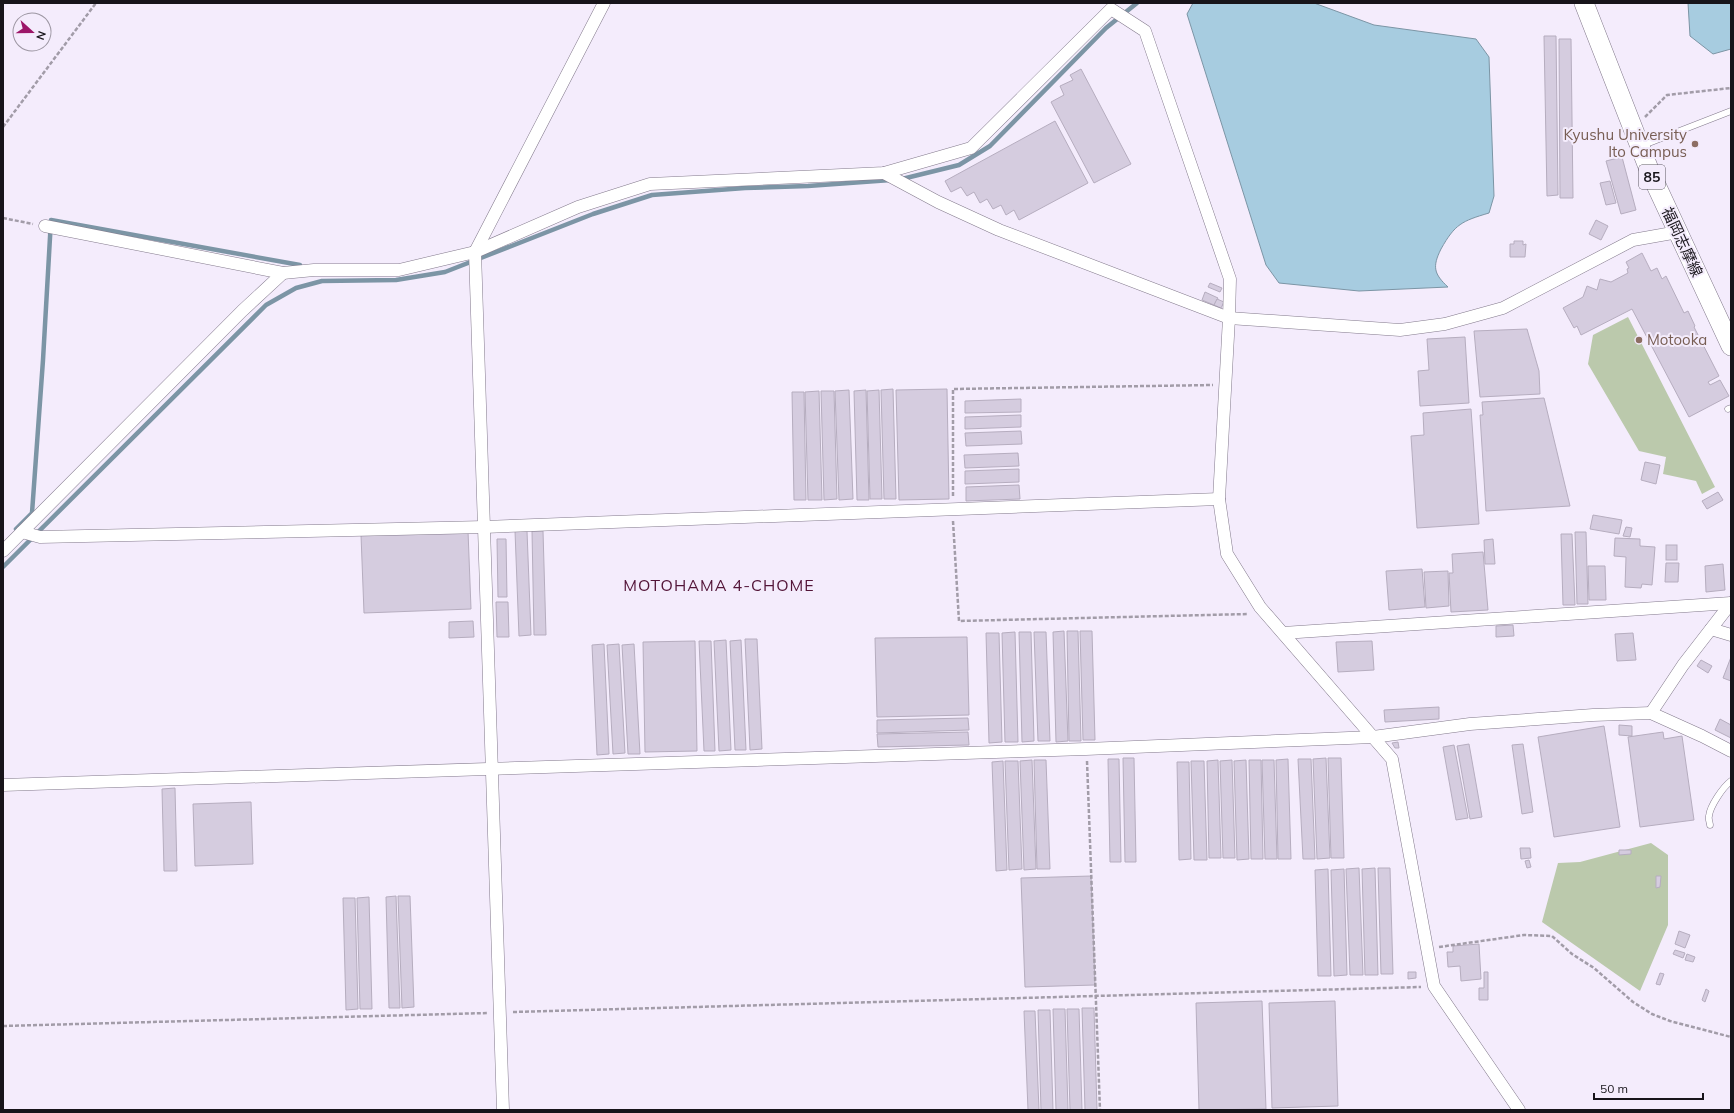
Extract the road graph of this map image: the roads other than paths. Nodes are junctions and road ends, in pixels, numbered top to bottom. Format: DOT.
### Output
graph roads {
  1 [pos="604,3"];
  2 [pos="1584,3"];
  3 [pos="1731,111"];
  4 [pos="1640,146"];
  5 [pos="884,174"];
  6 [pos="51,227"];
  7 [pos="1678,232"];
  8 [pos="475,252"];
  9 [pos="283,273"];
  10 [pos="1229,318"];
  11 [pos="1731,346"];
  12 [pos="1219,499"];
  13 [pos="484,528"];
  14 [pos="22,532"];
  15 [pos="3,551"];
  16 [pos="1711,629"];
  17 [pos="1283,633"];
  18 [pos="1731,635"];
  19 [pos="1650,713"];
  20 [pos="1373,737"];
  21 [pos="1731,751"];
  22 [pos="491,769"];
  23 [pos="1731,782"];
  24 [pos="3,785"];
  25 [pos="1710,825"];
  26 [pos="502,1110"];
  27 [pos="1519,1110"];
  1 -- 8 [label="street"];
  2 -- 4 [label="main road, 福岡志摩線 / 85"];
  3 -- 4 [label="lane"];
  4 -- 7 [label="main road, 福岡志摩線 / 85"];
  5 -- 8 [label="street"];
  5 -- 10 [label="street"];
  5 -- 10 [label="street"];
  6 -- 9 [label="street"];
  7 -- 10 [label="street"];
  7 -- 11 [label="main road, 福岡志摩線 / 85"];
  8 -- 9 [label="street"];
  8 -- 13 [label="street"];
  9 -- 14 [label="street"];
  10 -- 12 [label="street"];
  12 -- 13 [label="street"];
  12 -- 17 [label="street"];
  13 -- 14 [label="street"];
  13 -- 22 [label="street"];
  14 -- 15 [label="street"];
  16 -- 17 [label="street"];
  16 -- 18 [label="street"];
  16 -- 19 [label="street"];
  17 -- 20 [label="street"];
  19 -- 20 [label="street"];
  19 -- 21 [label="street"];
  20 -- 22 [label="street"];
  20 -- 27 [label="street"];
  22 -- 24 [label="street"];
  22 -- 26 [label="street"];
  23 -- 25 [label="lane"];
}
